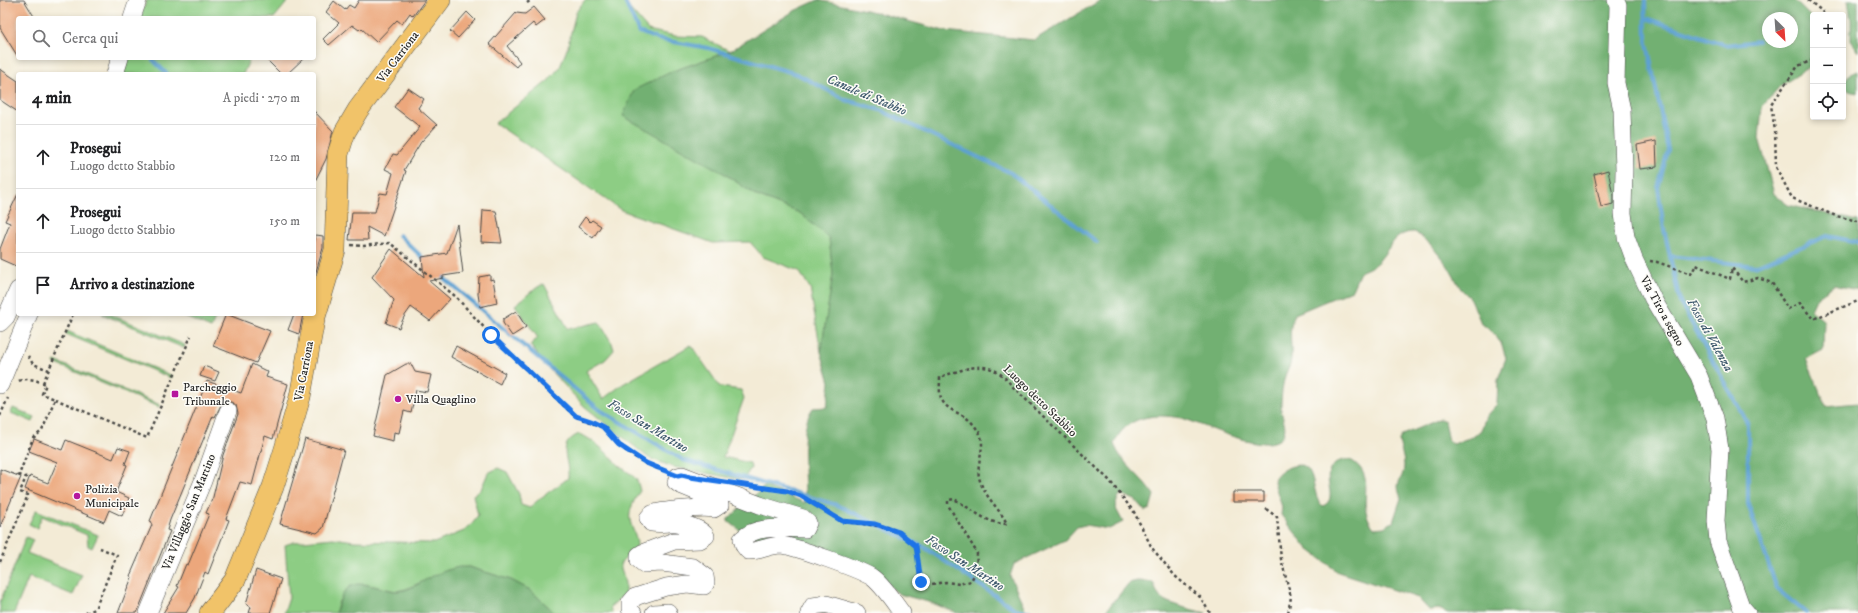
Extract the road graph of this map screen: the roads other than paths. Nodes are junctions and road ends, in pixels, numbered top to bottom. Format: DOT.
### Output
graph roads {
  1 [pos="138,0"];
  2 [pos="440,0"];
  3 [pos="1616,0"];
  4 [pos="133,16"];
  5 [pos="120,60"];
  6 [pos="116,72"];
  7 [pos="16,294"];
  8 [pos="316,313"];
  9 [pos="28,316"];
  10 [pos="315,316"];
  11 [pos="0,322"];
  12 [pos="7,388"];
  13 [pos="228,411"];
  14 [pos="148,613"];
  15 [pos="210,613"];
  16 [pos="633,613"];
  17 [pos="809,613"];
  18 [pos="857,613"];
  19 [pos="902,613"];
  20 [pos="1747,613"];
  1 -- 4 [label="street"];
  2 -- 8 [label="main road, Via Carriona"];
  3 -- 20 [label="street, Via Tiro a segno"];
  5 -- 6 [label="street"];
  7 -- 11 [label="street"];
  9 -- 12 [label="street"];
  10 -- 15 [label="main road, Via Carriona"];
  13 -- 14 [label="street, Via Villaggio San Martino"];
  16 -- 19 [label="street"];
  17 -- 18 [label="street"];
}
